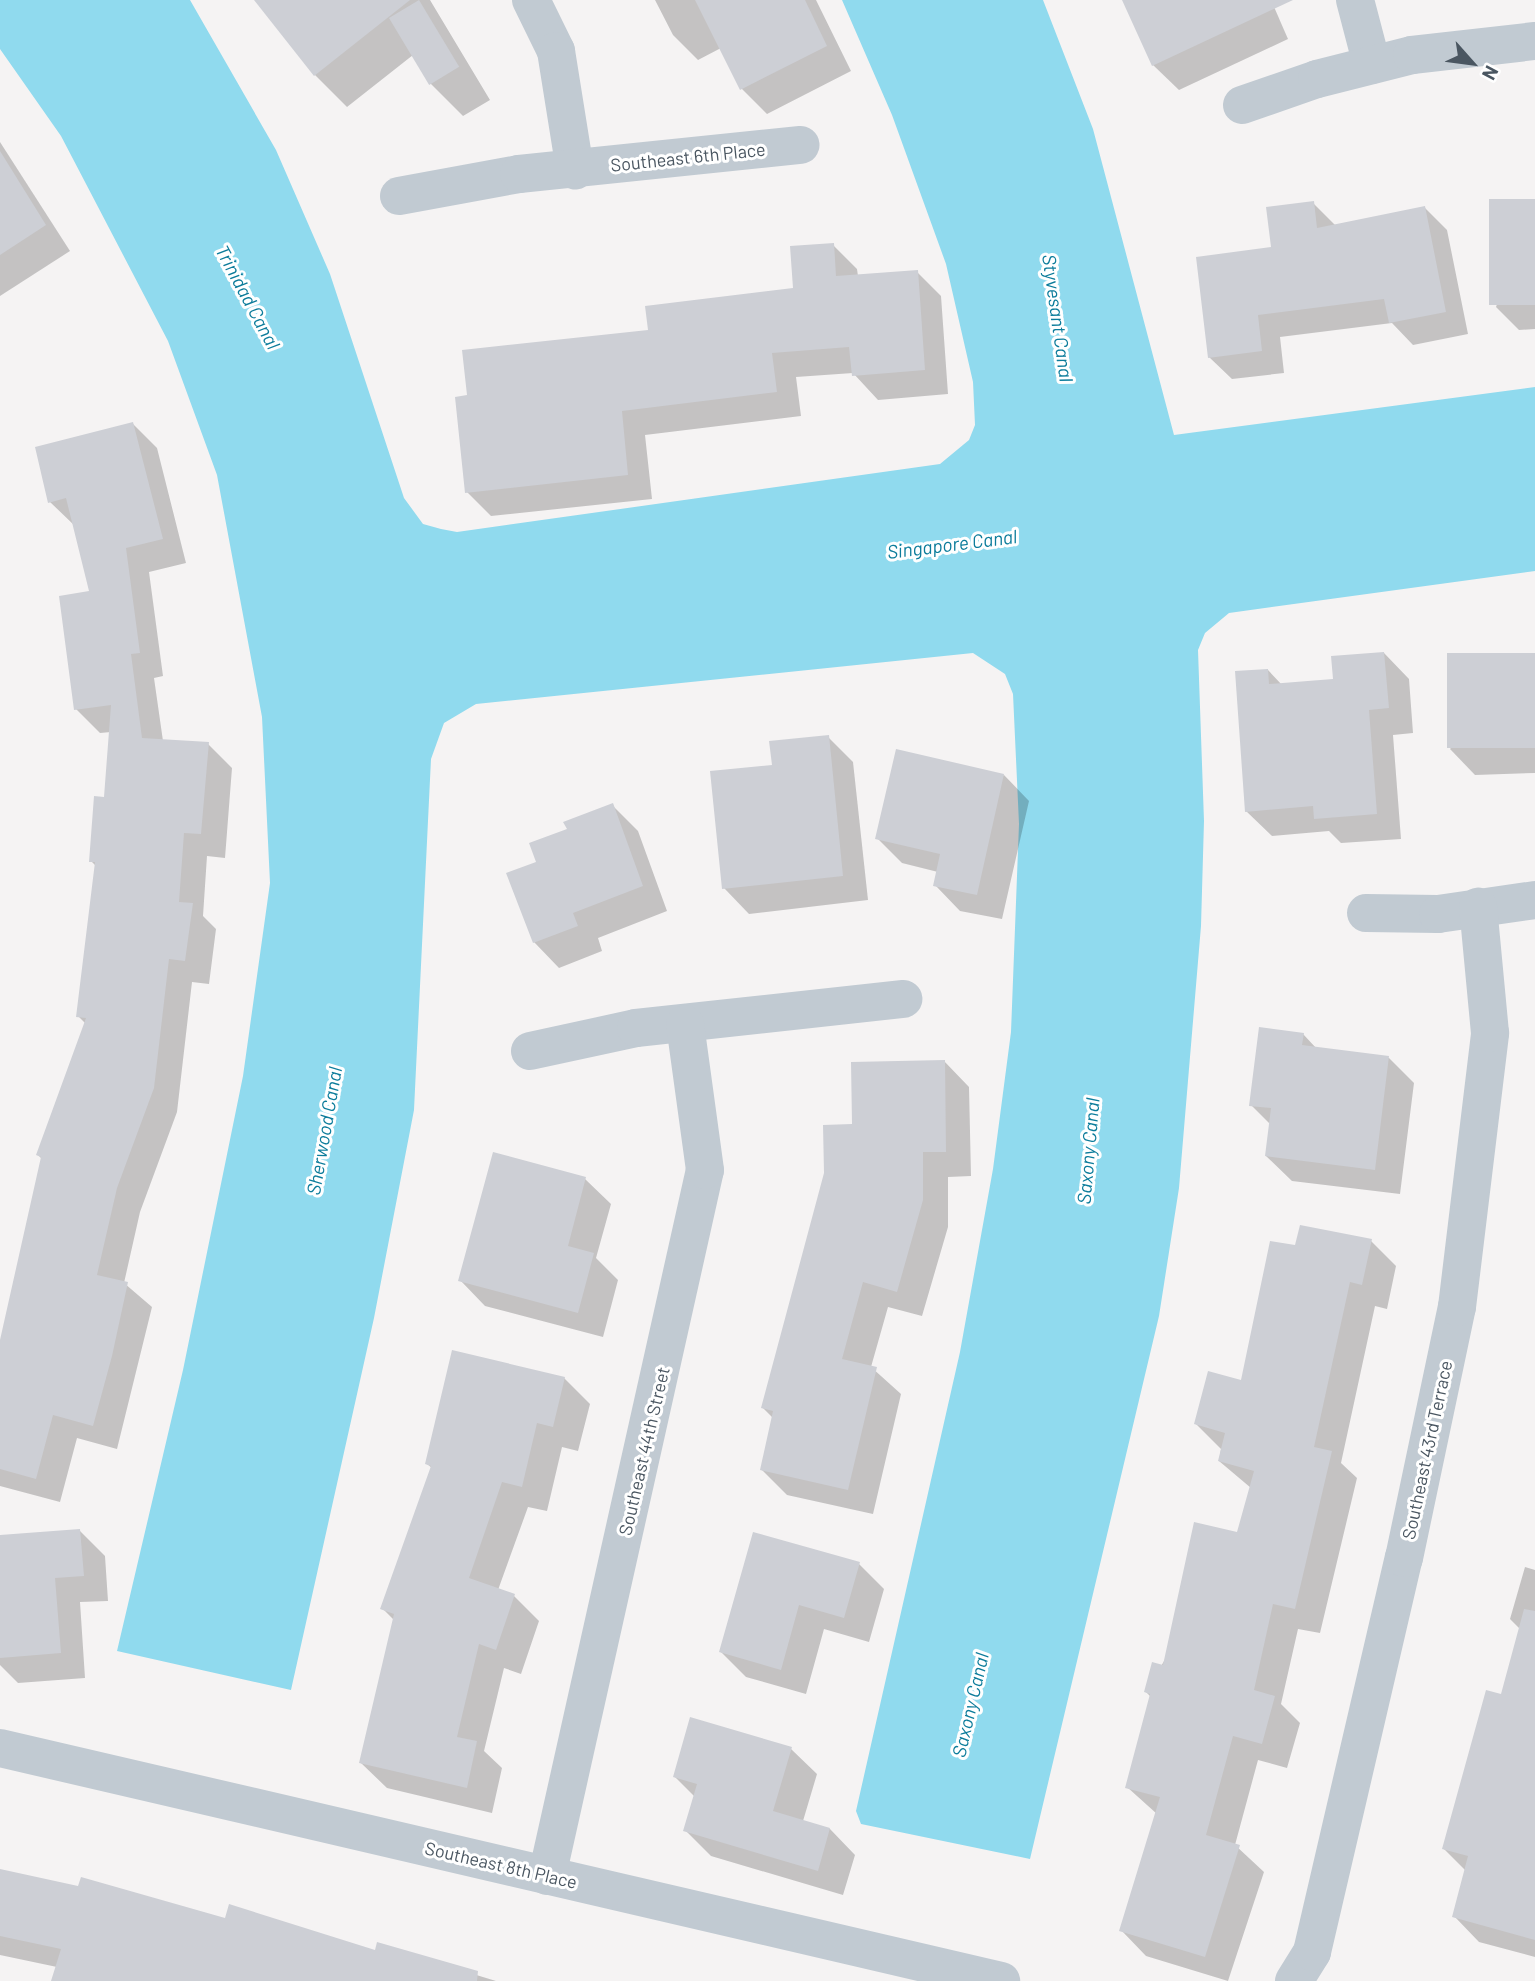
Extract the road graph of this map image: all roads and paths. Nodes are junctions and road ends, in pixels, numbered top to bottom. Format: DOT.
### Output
graph roads {
  1 [pos="531,0"];
  2 [pos="1355,0"];
  3 [pos="1535,41"];
  4 [pos="1372,65"];
  5 [pos="1242,105"];
  6 [pos="801,145"];
  7 [pos="575,170"];
  8 [pos="399,196"];
  9 [pos="1535,900"];
  10 [pos="1478,907"];
  11 [pos="1366,913"];
  12 [pos="903,999"];
  13 [pos="685,1024"];
  14 [pos="530,1051"];
  15 [pos="0,1748"];
  16 [pos="547,1876"];
  17 [pos="1001,1981"];
  18 [pos="1294,1981"];
  1 -- 7 [label="street"];
  2 -- 4 [label="street"];
  3 -- 4 [label="street"];
  4 -- 5 [label="street"];
  6 -- 7 [label="street, Southeast 6th Place"];
  7 -- 8 [label="street, Southeast 6th Place"];
  9 -- 10 [label="street"];
  10 -- 11 [label="street"];
  10 -- 18 [label="street, Southeast 43rd Terrace"];
  12 -- 13 [label="street"];
  13 -- 14 [label="street"];
  13 -- 16 [label="street, Southeast 44th Street"];
  15 -- 16 [label="street, Southeast 8th Place"];
  16 -- 17 [label="street, Southeast 8th Place"];
}
